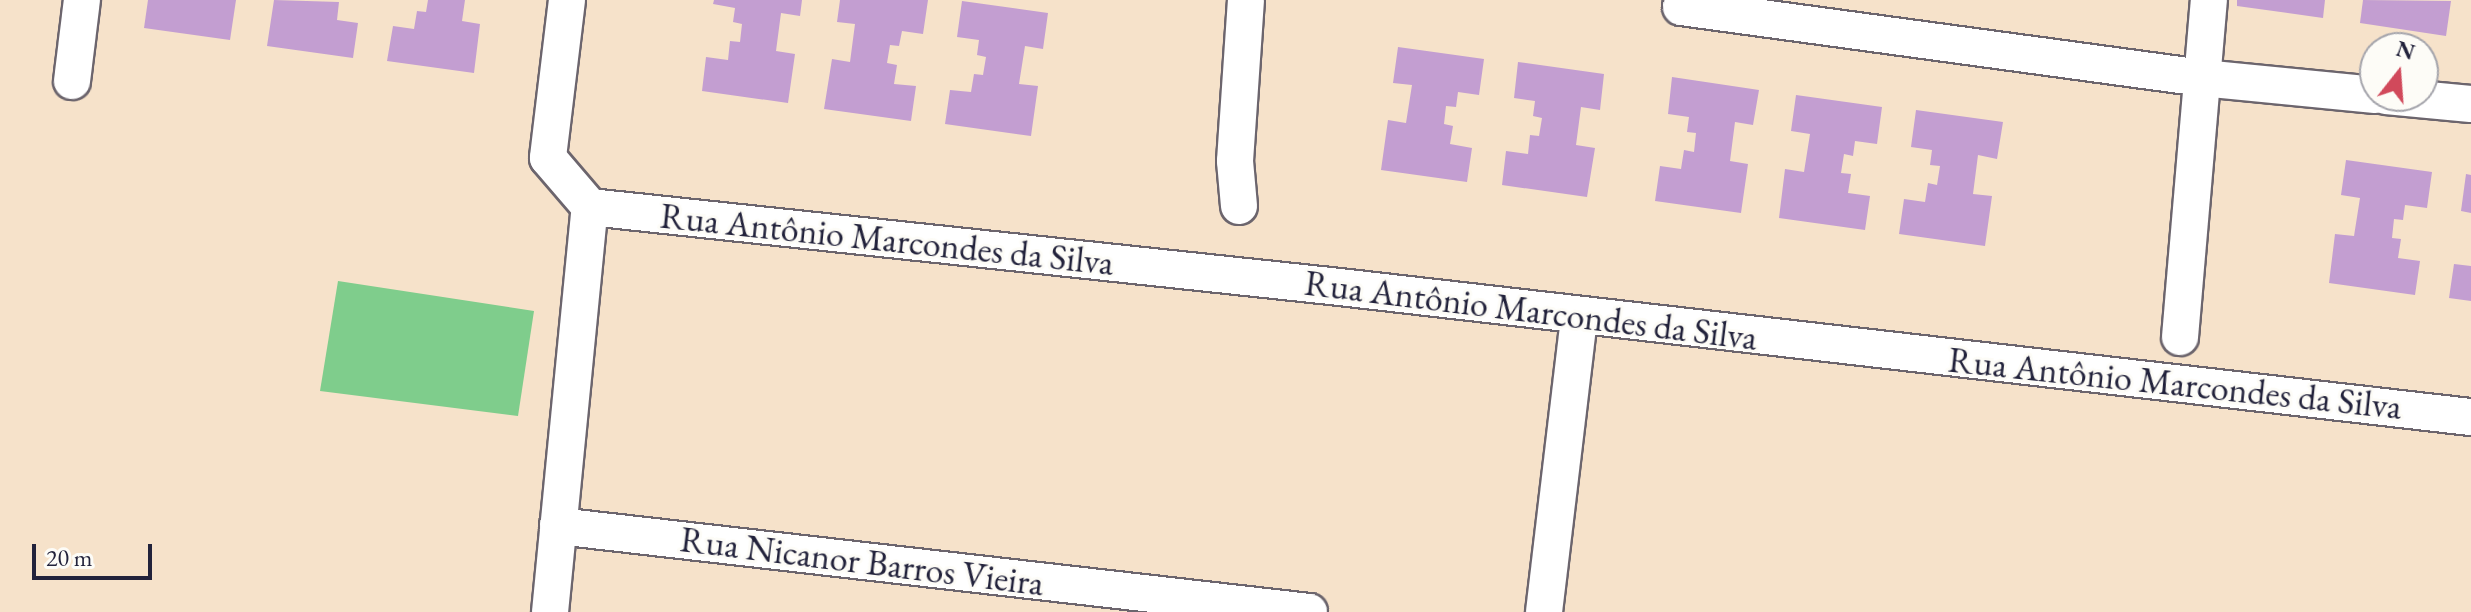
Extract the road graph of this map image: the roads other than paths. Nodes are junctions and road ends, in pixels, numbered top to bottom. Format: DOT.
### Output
graph roads {
  1 [pos="82,0"];
  2 [pos="567,0"];
  3 [pos="1246,0"];
  4 [pos="2209,0"];
  5 [pos="1681,7"];
  6 [pos="2202,78"];
  7 [pos="72,81"];
  8 [pos="2359,93"];
  9 [pos="2439,101"];
  10 [pos="2471,104"];
  11 [pos="1239,206"];
  12 [pos="590,207"];
  13 [pos="1579,317"];
  14 [pos="2180,337"];
  15 [pos="2471,417"];
  16 [pos="558,526"];
  17 [pos="550,612"];
  18 [pos="1309,612"];
  19 [pos="1544,612"];
  1 -- 7 [label="street"];
  2 -- 12 [label="street"];
  3 -- 11 [label="street"];
  4 -- 6 [label="street"];
  5 -- 6 [label="street"];
  6 -- 8 [label="street"];
  6 -- 14 [label="street"];
  9 -- 10 [label="street"];
  12 -- 13 [label="street, Rua Antônio Marcondes da Silva"];
  12 -- 16 [label="street"];
  13 -- 15 [label="street, Rua Antônio Marcondes da Silva"];
  13 -- 19 [label="street"];
  16 -- 17 [label="street"];
  16 -- 18 [label="street, Rua Nicanor Barros Vieira"];
}
